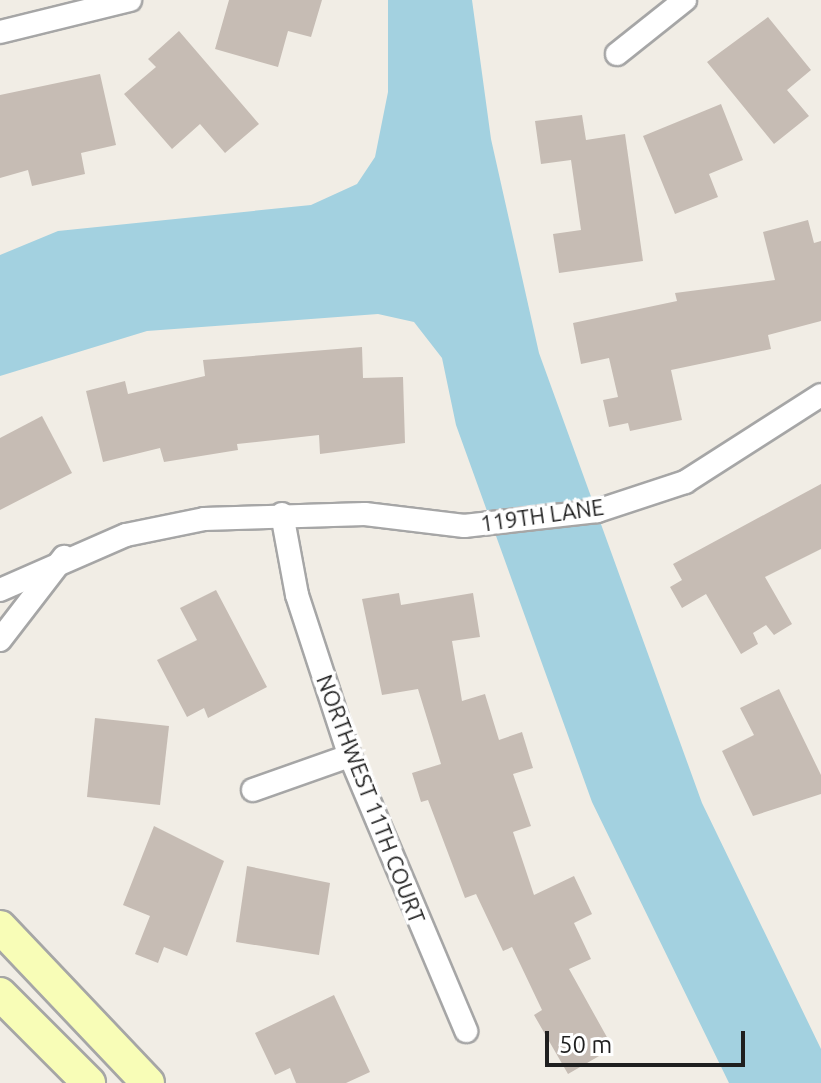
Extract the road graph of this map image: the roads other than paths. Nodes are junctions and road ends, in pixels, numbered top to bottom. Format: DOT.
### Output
graph roads {
  1 [pos="130,0"];
  2 [pos="685,0"];
  3 [pos="0,32"];
  4 [pos="617,54"];
  5 [pos="821,395"];
  6 [pos="282,514"];
  7 [pos="58,559"];
  8 [pos="0,577"];
  9 [pos="0,590"];
  10 [pos="4,624"];
  11 [pos="349,756"];
  12 [pos="253,790"];
  13 [pos="0,927"];
  14 [pos="0,994"];
  15 [pos="466,1031"];
  16 [pos="89,1083"];
  17 [pos="148,1083"];
  1 -- 3 [label="street"];
  2 -- 4 [label="street"];
  5 -- 6 [label="street, 119TH LANE"];
  6 -- 7 [label="street, 119TH LANE"];
  6 -- 11 [label="street, NORTHWEST 11TH COURT"];
  7 -- 8 [label="street"];
  7 -- 9 [label="street"];
  7 -- 10 [label="street"];
  11 -- 12 [label="street"];
  11 -- 15 [label="street, NORTHWEST 11TH COURT"];
  13 -- 17 [label="street"];
  14 -- 16 [label="street"];
}
